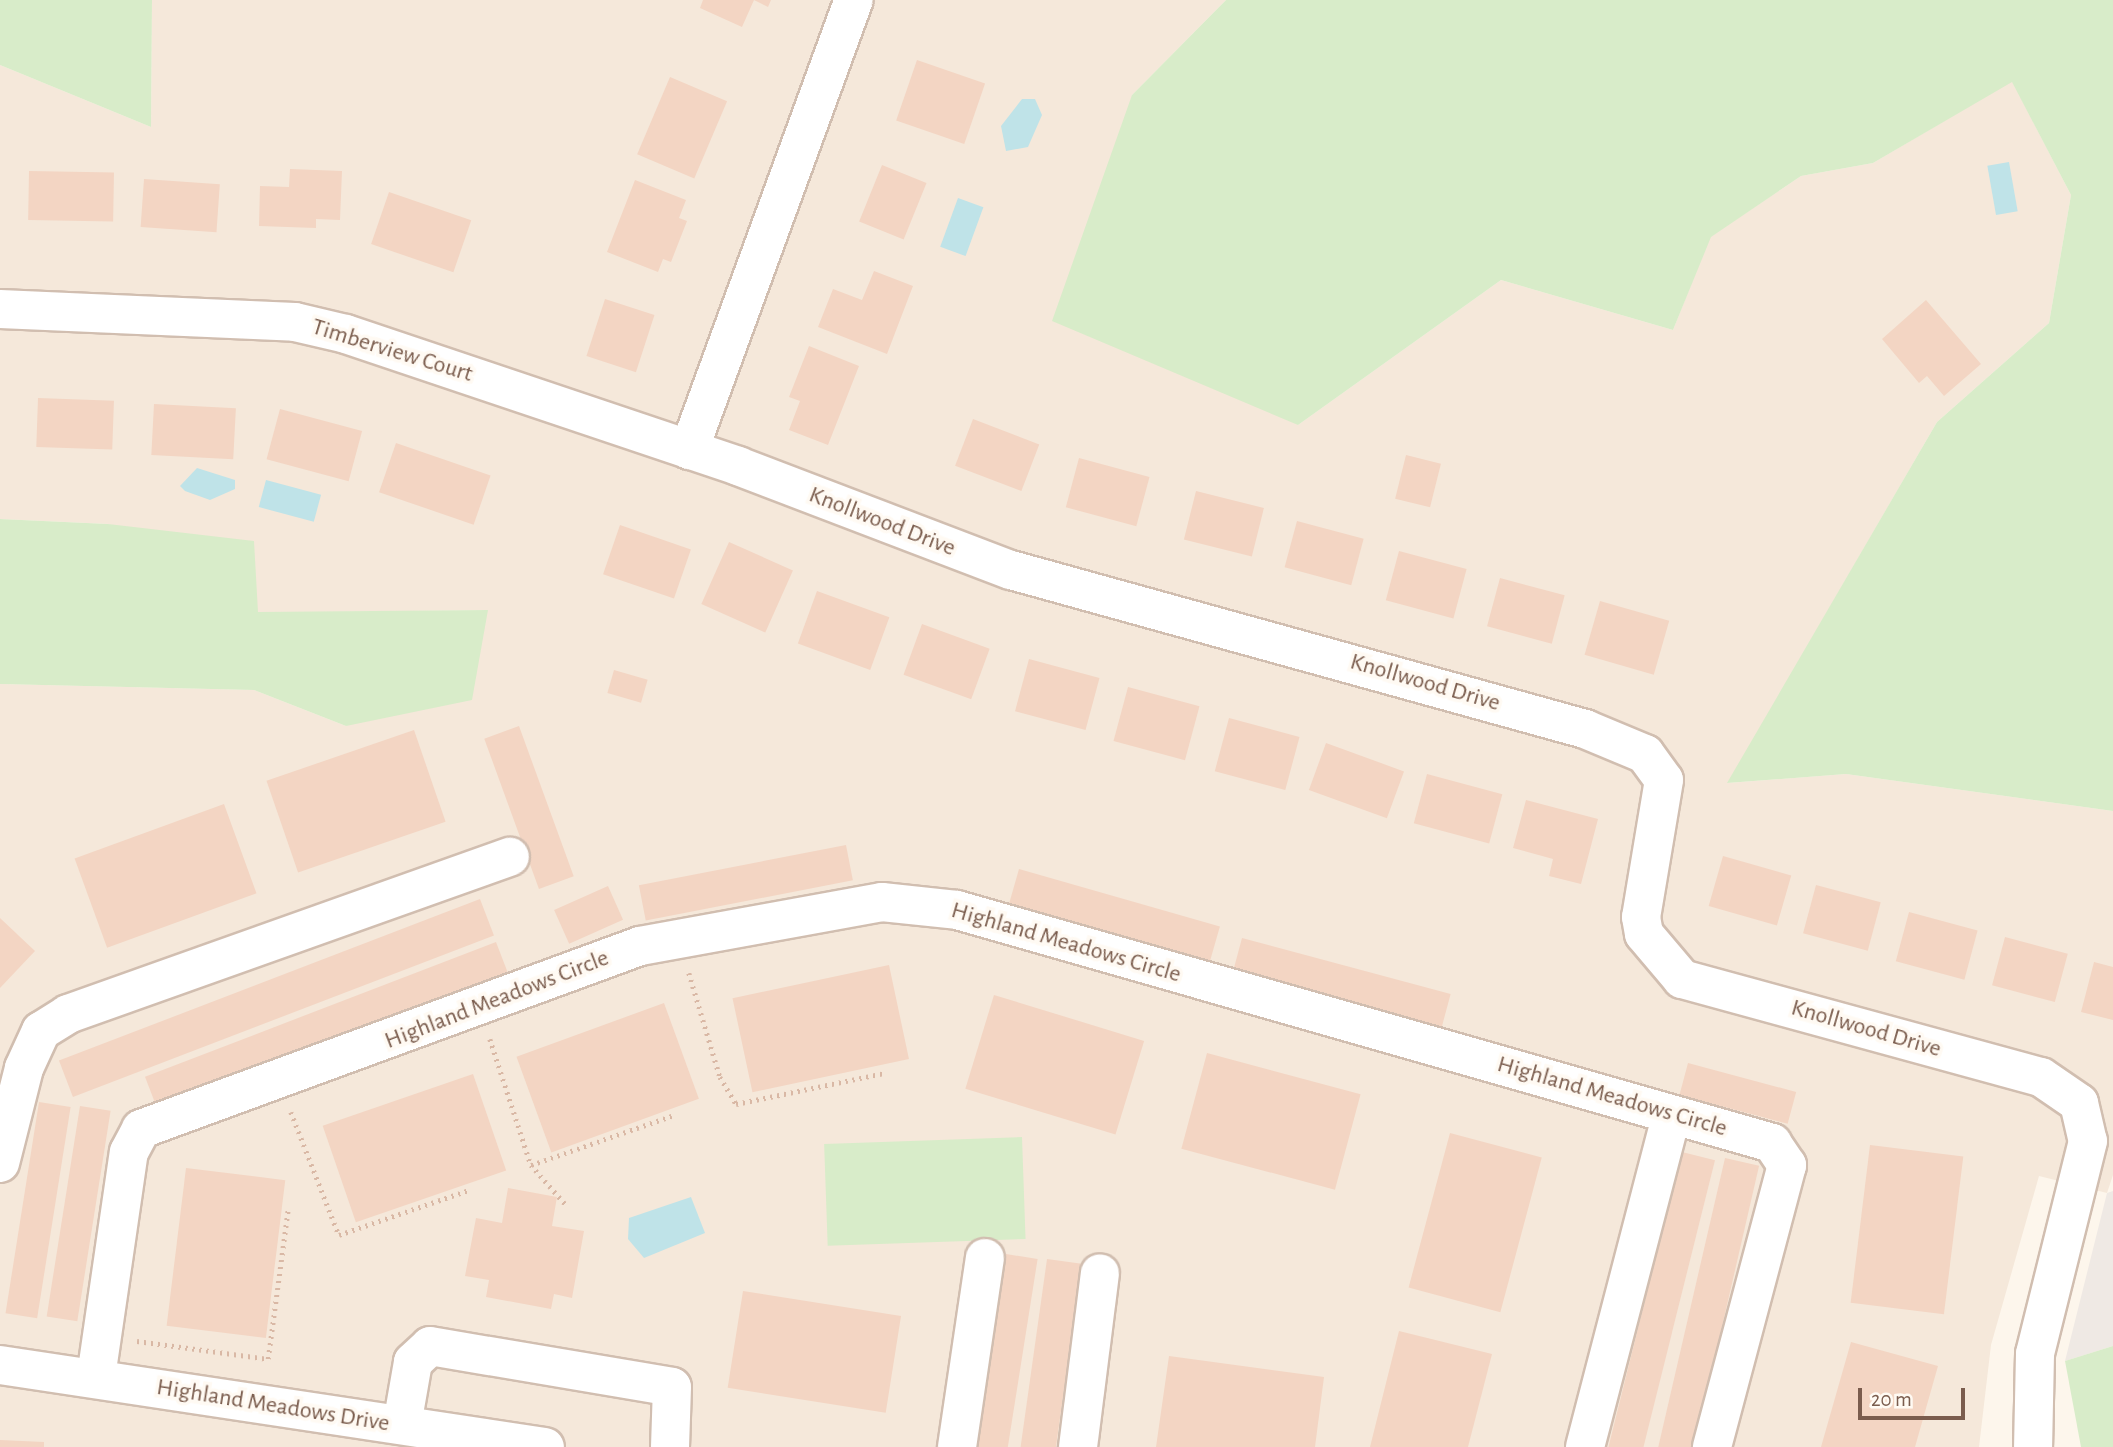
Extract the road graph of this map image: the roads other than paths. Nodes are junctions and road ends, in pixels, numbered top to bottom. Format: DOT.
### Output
graph roads {
  1 [pos="854,0"];
  2 [pos="0,309"];
  3 [pos="689,450"];
  4 [pos="510,857"];
  5 [pos="1671,1116"];
  6 [pos="0,1163"];
  7 [pos="985,1258"];
  8 [pos="1100,1273"];
  9 [pos="0,1365"];
  10 [pos="96,1377"];
  11 [pos="402,1425"];
  12 [pos="545,1447"];
  13 [pos="670,1447"];
  14 [pos="957,1447"];
  15 [pos="1078,1447"];
  16 [pos="1585,1447"];
  17 [pos="1712,1447"];
  18 [pos="2032,1447"];
  1 -- 3 [label="street"];
  2 -- 3 [label="street, Timberview Court"];
  3 -- 18 [label="street, Knollwood Drive"];
  4 -- 6 [label="street"];
  5 -- 10 [label="street, Highland Meadows Circle"];
  5 -- 16 [label="street"];
  5 -- 17 [label="street, Highland Meadows Circle"];
  7 -- 14 [label="street"];
  8 -- 15 [label="street"];
  9 -- 10 [label="street, Highland Meadows Drive"];
  10 -- 11 [label="street, Highland Meadows Drive"];
  11 -- 12 [label="street, Highland Meadows Drive"];
  11 -- 13 [label="street"];
}
